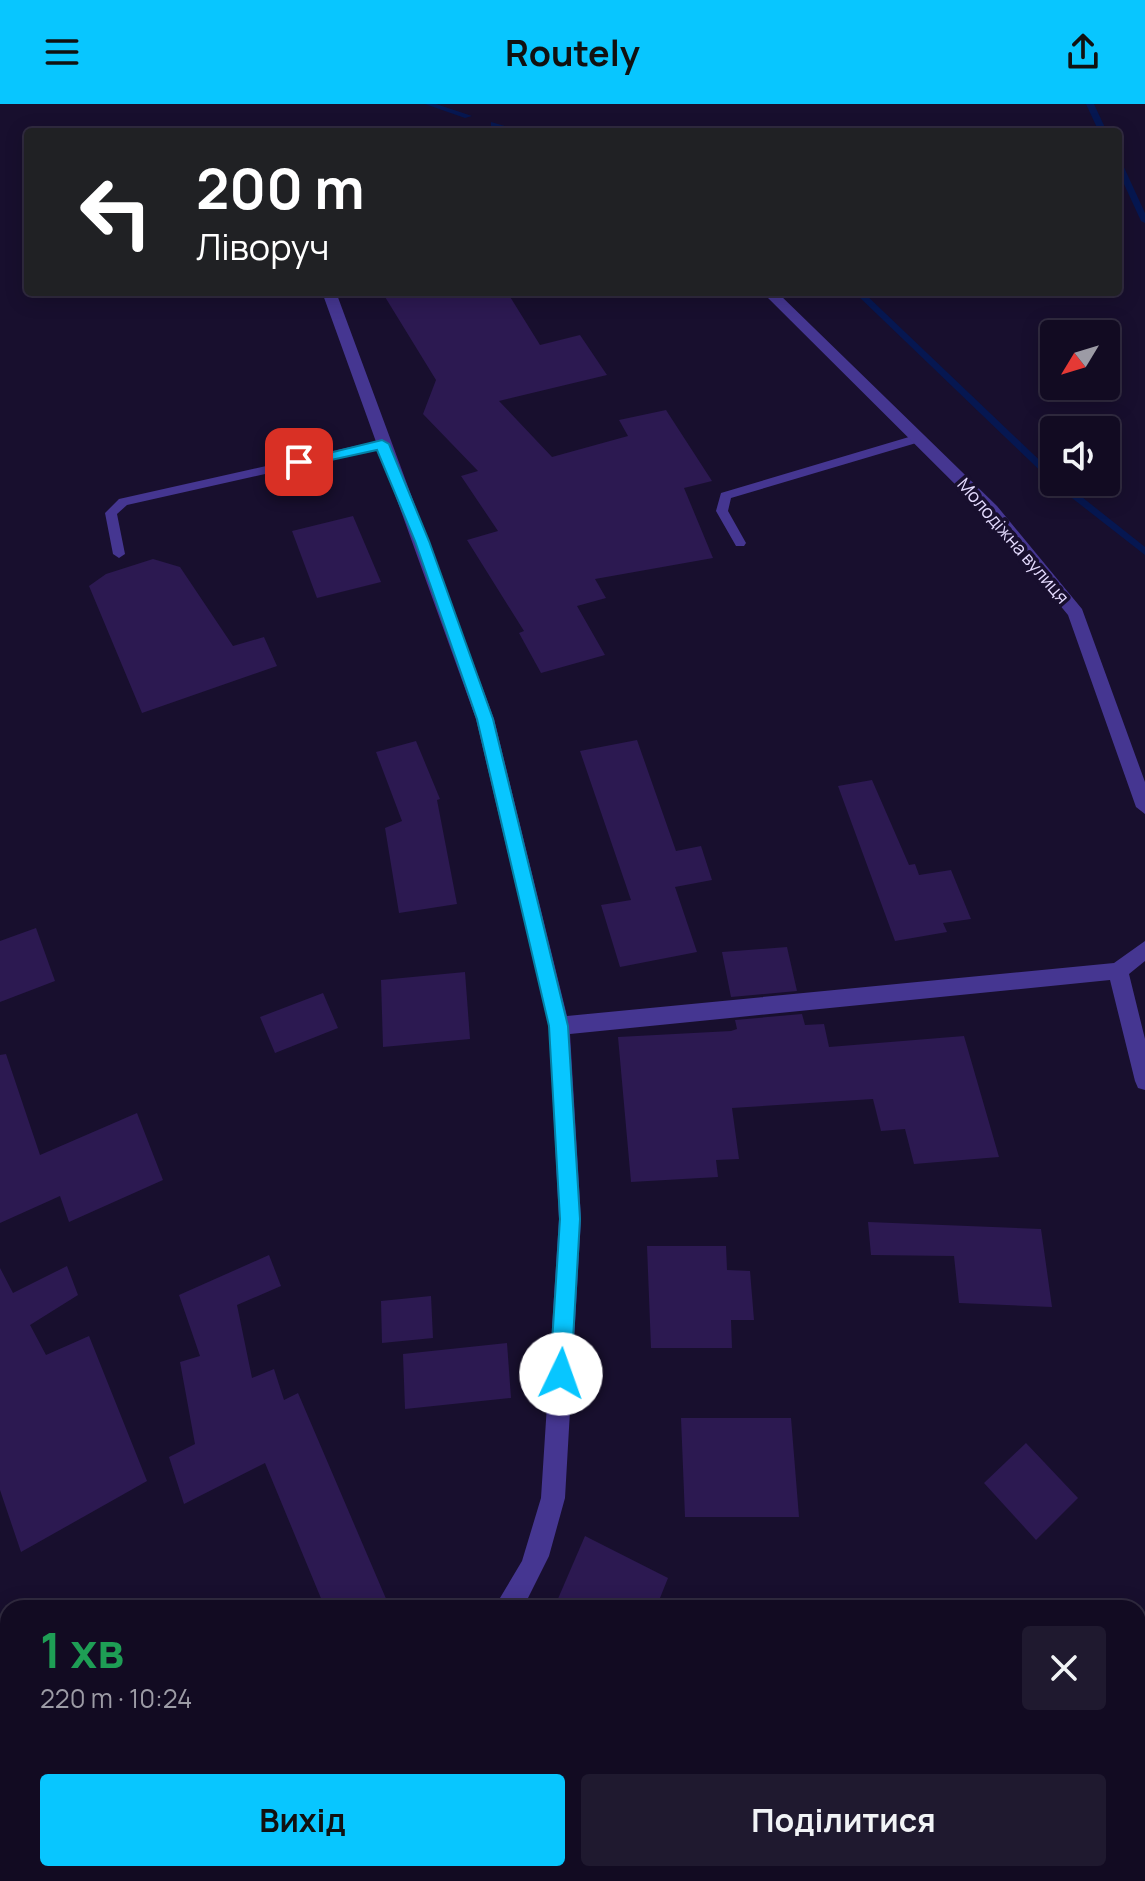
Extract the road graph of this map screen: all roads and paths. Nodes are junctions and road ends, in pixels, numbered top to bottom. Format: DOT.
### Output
graph roads {
  1 [pos="330,296"];
  2 [pos="773,296"];
  3 [pos="919,438"];
  4 [pos="382,444"];
  5 [pos="740,543"];
  6 [pos="119,554"];
  7 [pos="1145,807"];
  8 [pos="1145,949"];
  9 [pos="1118,971"];
  10 [pos="559,1026"];
  11 [pos="1145,1081"];
  12 [pos="514,1600"];
  1 -- 4 [label="street"];
  2 -- 3 [label="street, Молодіжна вулиця"];
  3 -- 5 [label="lane"];
  3 -- 7 [label="street, Молодіжна вулиця"];
  4 -- 6 [label="lane"];
  4 -- 10 [label="street"];
  8 -- 9 [label="street"];
  9 -- 10 [label="street"];
  9 -- 11 [label="street"];
  10 -- 12 [label="street"];
}
